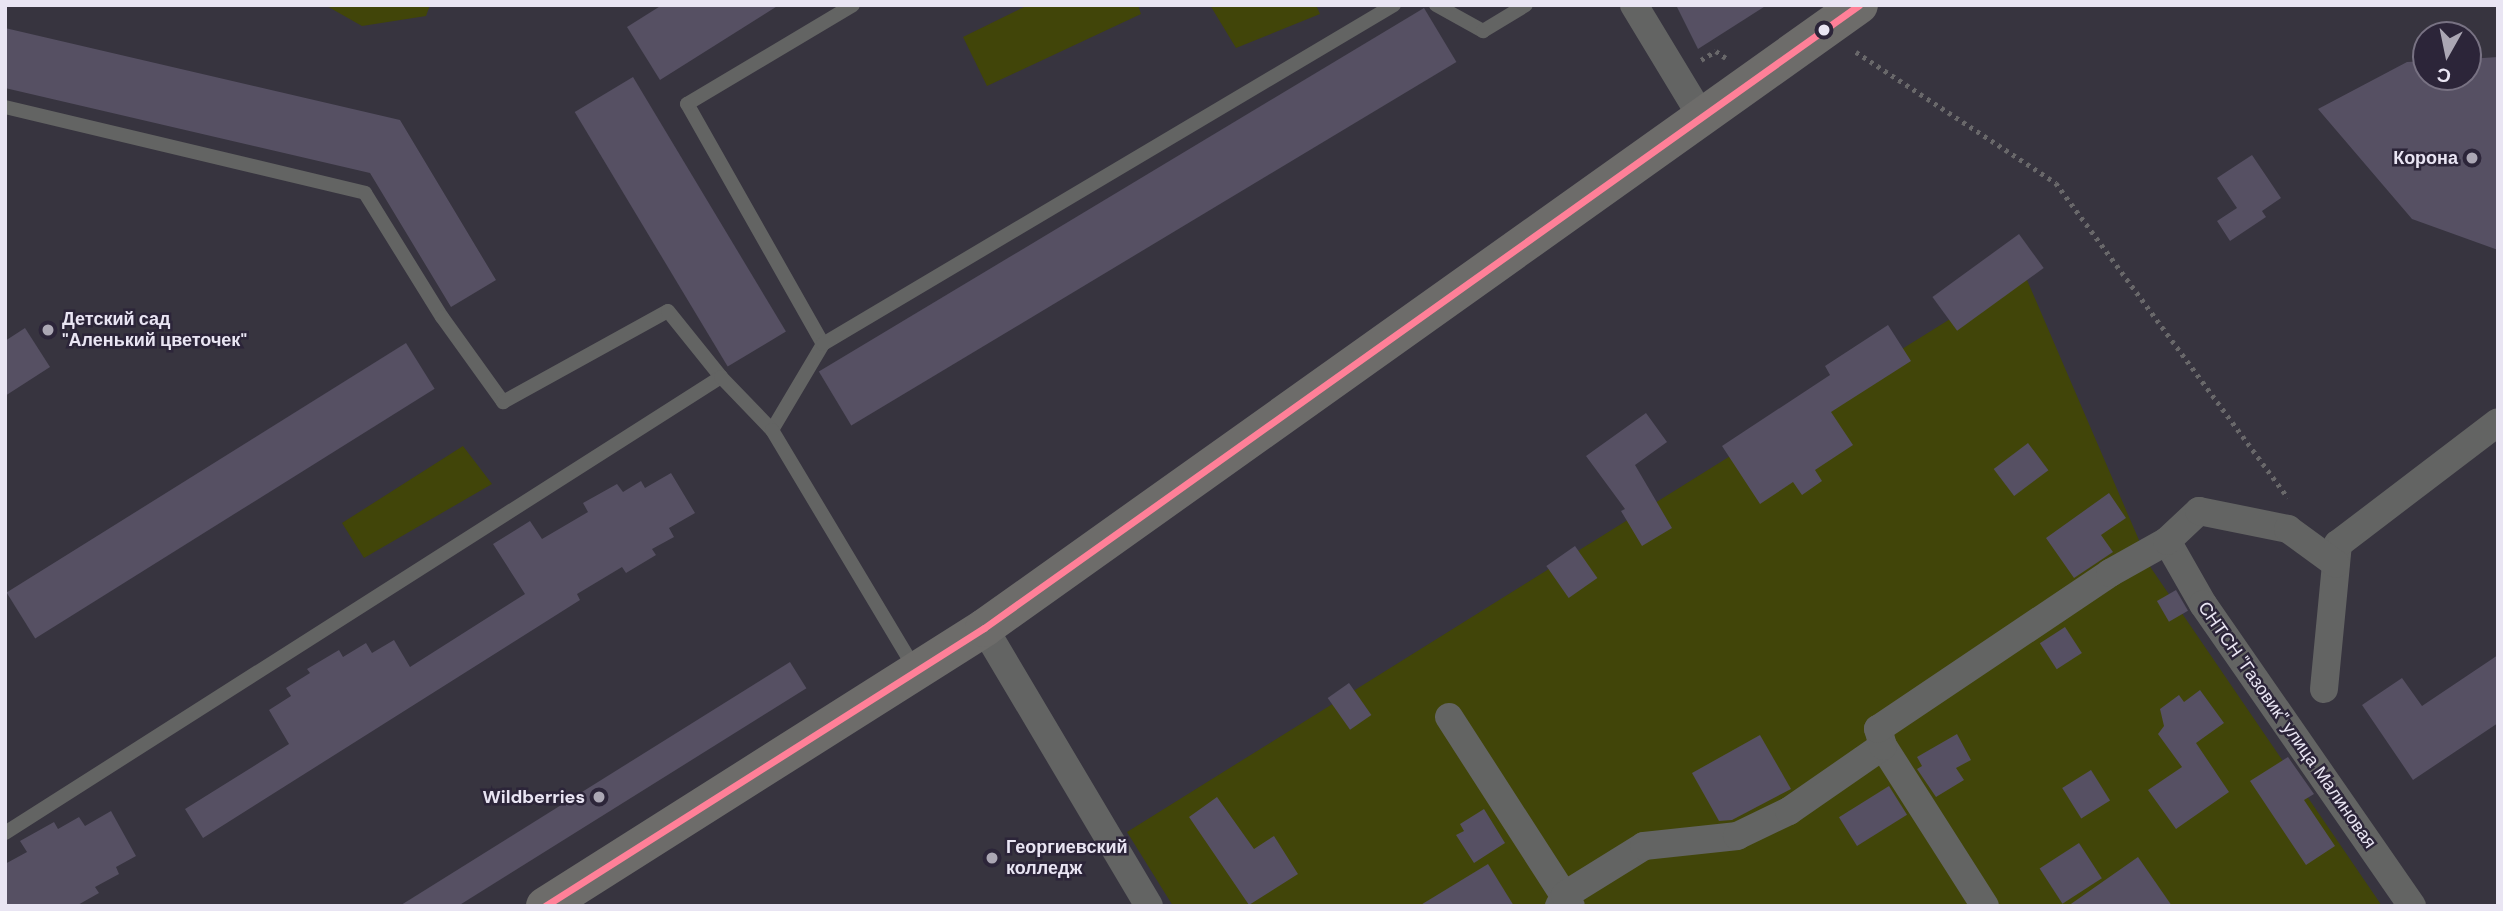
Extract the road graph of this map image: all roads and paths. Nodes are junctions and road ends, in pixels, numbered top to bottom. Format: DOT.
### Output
graph roads {
  1 [pos="853,5"];
  2 [pos="1394,5"];
  3 [pos="1436,5"];
  4 [pos="1526,5"];
  5 [pos="1634,5"];
  6 [pos="1859,5"];
  7 [pos="1857,51"];
  8 [pos="5,107"];
  9 [pos="1700,114"];
  10 [pos="823,345"];
  11 [pos="720,377"];
  12 [pos="2498,422"];
  13 [pos="772,430"];
  14 [pos="2295,508"];
  15 [pos="2167,541"];
  16 [pos="2336,564"];
  17 [pos="984,628"];
  18 [pos="917,672"];
  19 [pos="2324,689"];
  20 [pos="1448,717"];
  21 [pos="1883,746"];
  22 [pos="5,833"];
  23 [pos="1565,902"];
  24 [pos="545,906"];
  25 [pos="1149,906"];
  26 [pos="1985,906"];
  27 [pos="2412,906"];
  1 -- 10 [label="lane"];
  2 -- 10 [label="lane"];
  3 -- 4 [label="lane"];
  5 -- 9 [label="street"];
  6 -- 9 [label="main road"];
  7 -- 14 [label="path"];
  8 -- 11 [label="lane"];
  9 -- 17 [label="main road"];
  10 -- 13 [label="lane"];
  11 -- 13 [label="lane"];
  11 -- 22 [label="lane"];
  12 -- 16 [label="street"];
  13 -- 18 [label="lane"];
  15 -- 16 [label="street"];
  15 -- 21 [label="street"];
  15 -- 27 [label="street, СНТСН \"Газовик\" улица Малиновая"];
  16 -- 19 [label="street"];
  17 -- 18 [label="main road"];
  17 -- 25 [label="street"];
  18 -- 24 [label="main road"];
  20 -- 23 [label="street"];
  21 -- 23 [label="street"];
  21 -- 26 [label="street"];
}
